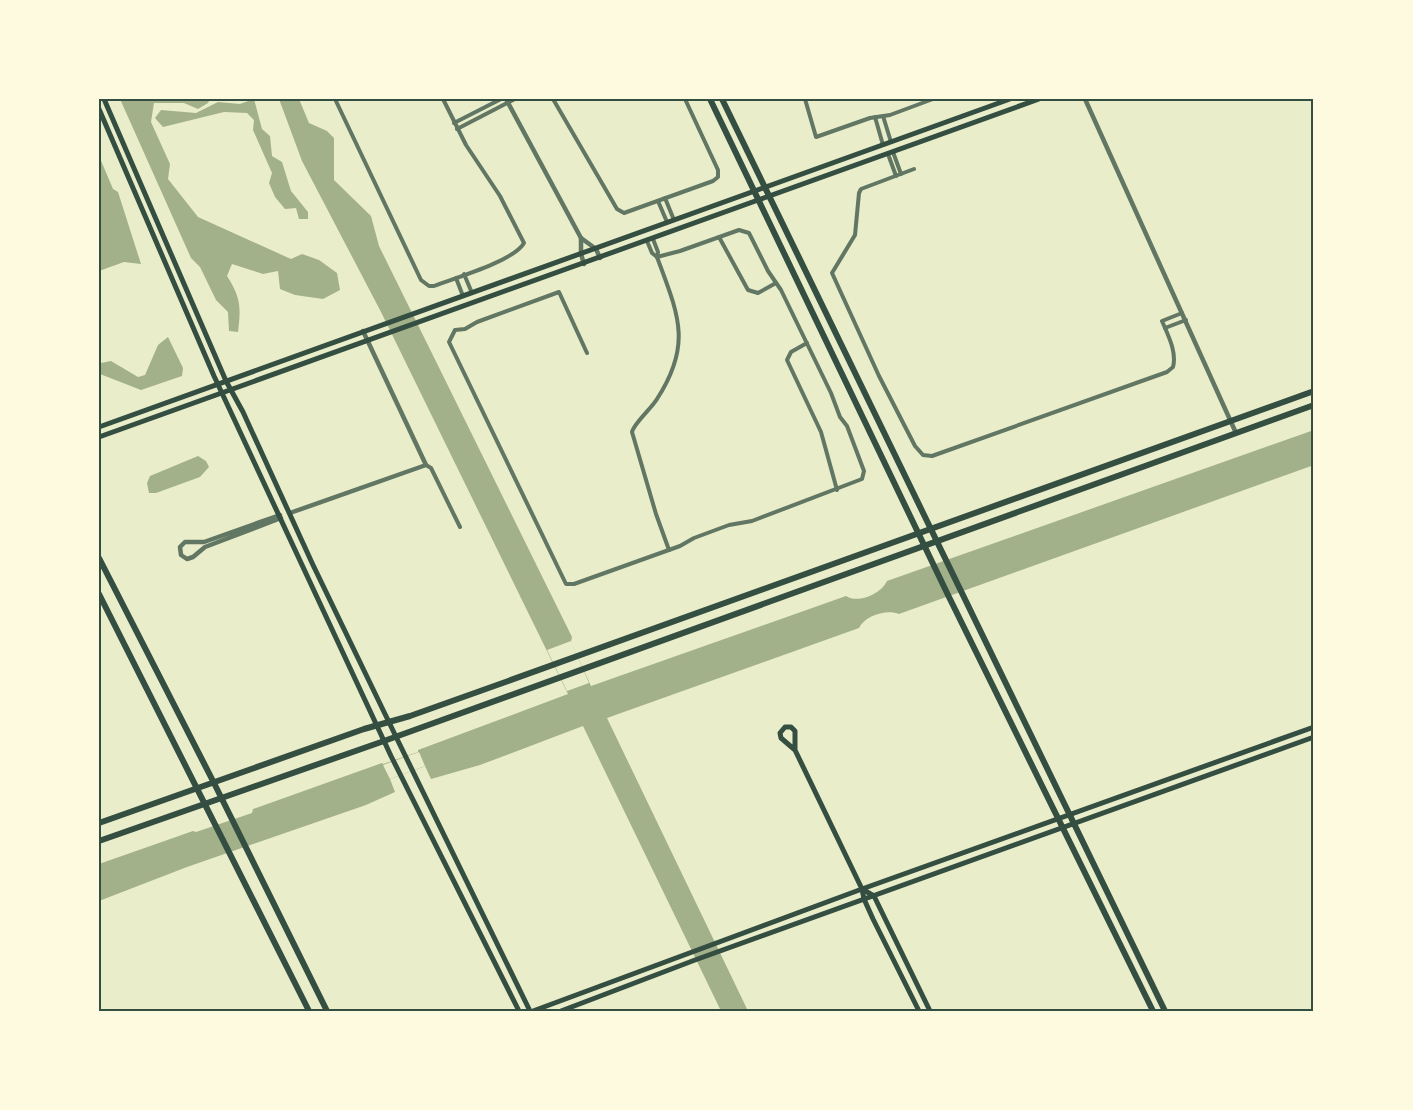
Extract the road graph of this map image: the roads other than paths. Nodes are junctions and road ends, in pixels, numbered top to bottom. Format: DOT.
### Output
graph roads {
  1 [pos="104,99"];
  2 [pos="334,99"];
  3 [pos="443,99"];
  4 [pos="501,99"];
  5 [pos="515,99"];
  6 [pos="553,99"];
  7 [pos="685,99"];
  8 [pos="710,99"];
  9 [pos="722,99"];
  10 [pos="805,99"];
  11 [pos="933,99"];
  12 [pos="1010,99"];
  13 [pos="1039,99"];
  14 [pos="1085,99"];
  15 [pos="507,101"];
  16 [pos="99,109"];
  17 [pos="883,116"];
  18 [pos="875,117"];
  19 [pos="454,123"];
  20 [pos="457,129"];
  21 [pos="891,142"];
  22 [pos="883,145"];
  23 [pos="890,153"];
  24 [pos="914,169"];
  25 [pos="898,175"];
  26 [pos="766,188"];
  27 [pos="754,191"];
  28 [pos="770,197"];
  29 [pos="665,198"];
  30 [pos="658,201"];
  31 [pos="760,201"];
  32 [pos="675,221"];
  33 [pos="667,223"];
  34 [pos="718,237"];
  35 [pos="581,238"];
  36 [pos="650,240"];
  37 [pos="596,249"];
  38 [pos="581,254"];
  39 [pos="657,257"];
  40 [pos="600,258"];
  41 [pos="584,264"];
  42 [pos="465,274"];
  43 [pos="456,278"];
  44 [pos="777,283"];
  45 [pos="472,293"];
  46 [pos="463,296"];
  47 [pos="1182,312"];
  48 [pos="1186,320"];
  49 [pos="1165,328"];
  50 [pos="363,331"];
  51 [pos="368,341"];
  52 [pos="807,343"];
  53 [pos="587,353"];
  54 [pos="226,381"];
  55 [pos="218,384"];
  56 [pos="231,390"];
  57 [pos="1314,392"];
  58 [pos="222,393"];
  59 [pos="1314,405"];
  60 [pos="1231,421"];
  61 [pos="99,427"];
  62 [pos="1236,433"];
  63 [pos="99,437"];
  64 [pos="426,465"];
  65 [pos="837,490"];
  66 [pos="290,513"];
  67 [pos="280,516"];
  68 [pos="460,526"];
  69 [pos="930,529"];
  70 [pos="918,533"];
  71 [pos="936,542"];
  72 [pos="924,546"];
  73 [pos="669,550"];
  74 [pos="99,558"];
  75 [pos="99,594"];
  76 [pos="389,722"];
  77 [pos="377,725"];
  78 [pos="1314,727"];
  79 [pos="396,737"];
  80 [pos="1314,737"];
  81 [pos="384,741"];
  82 [pos="795,750"];
  83 [pos="214,783"];
  84 [pos="197,789"];
  85 [pos="222,799"];
  86 [pos="205,805"];
  87 [pos="1069,816"];
  88 [pos="1058,819"];
  89 [pos="99,823"];
  90 [pos="1073,824"];
  91 [pos="1062,828"];
  92 [pos="99,841"];
  93 [pos="862,889"];
  94 [pos="874,896"];
  95 [pos="864,899"];
  96 [pos="309,1011"];
  97 [pos="327,1011"];
  98 [pos="519,1011"];
  99 [pos="531,1011"];
  100 [pos="561,1011"];
  101 [pos="919,1011"];
  102 [pos="930,1011"];
  103 [pos="1153,1011"];
  104 [pos="1165,1011"];
  1 -- 54 [label="main road"];
  2 -- 43 [label="street"];
  3 -- 19 [label="street"];
  4 -- 19 [label="street"];
  5 -- 15 [label="street"];
  6 -- 30 [label="street"];
  7 -- 29 [label="street"];
  8 -- 27 [label="main road"];
  9 -- 26 [label="main road"];
  10 -- 18 [label="street"];
  11 -- 17 [label="street"];
  12 -- 21 [label="main road"];
  13 -- 23 [label="main road"];
  14 -- 47 [label="street"];
  15 -- 20 [label="street"];
  15 -- 35 [label="street"];
  16 -- 55 [label="main road"];
  17 -- 18 [label="street"];
  17 -- 21 [label="street"];
  18 -- 22 [label="street"];
  19 -- 20 [label="street"];
  20 -- 42 [label="street"];
  21 -- 22 [label="main road"];
  22 -- 26 [label="main road"];
  23 -- 25 [label="street"];
  23 -- 28 [label="main road"];
  24 -- 25 [label="street"];
  25 -- 49 [label="street"];
  26 -- 27 [label="main road"];
  26 -- 28 [label="main road"];
  27 -- 31 [label="main road"];
  27 -- 32 [label="main road"];
  28 -- 31 [label="main road"];
  28 -- 69 [label="main road"];
  29 -- 30 [label="street"];
  29 -- 32 [label="street"];
  30 -- 33 [label="street"];
  31 -- 36 [label="main road"];
  31 -- 70 [label="main road"];
  32 -- 33 [label="main road"];
  33 -- 37 [label="main road"];
  34 -- 39 [label="street"];
  34 -- 44 [label="street"];
  34 -- 44 [label="street"];
  35 -- 37 [label="street"];
  35 -- 38 [label="street"];
  36 -- 39 [label="street"];
  36 -- 40 [label="main road"];
  37 -- 38 [label="main road"];
  37 -- 40 [label="street"];
  38 -- 41 [label="street"];
  38 -- 45 [label="main road"];
  39 -- 73 [label="street"];
  40 -- 41 [label="main road"];
  41 -- 51 [label="main road"];
  42 -- 43 [label="street"];
  42 -- 45 [label="street"];
  43 -- 46 [label="street"];
  44 -- 52 [label="street"];
  45 -- 46 [label="main road"];
  46 -- 50 [label="main road"];
  47 -- 48 [label="street"];
  47 -- 49 [label="street"];
  48 -- 49 [label="street"];
  48 -- 60 [label="street"];
  50 -- 51 [label="street"];
  50 -- 54 [label="main road"];
  51 -- 56 [label="main road"];
  51 -- 64 [label="street"];
  52 -- 65 [label="street"];
  52 -- 65 [label="street"];
  53 -- 73 [label="street"];
  54 -- 55 [label="main road"];
  54 -- 56 [label="main road"];
  55 -- 58 [label="main road"];
  55 -- 61 [label="main road"];
  56 -- 58 [label="main road"];
  56 -- 66 [label="main road"];
  57 -- 60 [label="main road"];
  58 -- 63 [label="main road"];
  58 -- 67 [label="main road"];
  59 -- 62 [label="main road"];
  60 -- 62 [label="street"];
  60 -- 69 [label="main road"];
  62 -- 71 [label="main road"];
  64 -- 66 [label="street"];
  64 -- 68 [label="street"];
  65 -- 73 [label="street"];
  66 -- 76 [label="main road"];
  67 -- 67 [label="street"];
  67 -- 77 [label="main road"];
  69 -- 70 [label="main road"];
  69 -- 71 [label="main road"];
  70 -- 72 [label="main road"];
  70 -- 76 [label="main road"];
  71 -- 72 [label="main road"];
  71 -- 87 [label="main road"];
  72 -- 79 [label="main road"];
  72 -- 88 [label="main road"];
  74 -- 83 [label="main road"];
  75 -- 84 [label="main road"];
  76 -- 77 [label="main road"];
  76 -- 79 [label="main road"];
  77 -- 81 [label="main road"];
  77 -- 83 [label="main road"];
  78 -- 87 [label="main road"];
  79 -- 81 [label="main road"];
  79 -- 99 [label="main road"];
  80 -- 90 [label="main road"];
  81 -- 85 [label="main road"];
  81 -- 98 [label="main road"];
  82 -- 93 [label="main road"];
  83 -- 84 [label="main road"];
  83 -- 85 [label="main road"];
  84 -- 86 [label="main road"];
  84 -- 89 [label="main road"];
  85 -- 86 [label="main road"];
  85 -- 97 [label="main road"];
  86 -- 92 [label="main road"];
  86 -- 96 [label="main road"];
  87 -- 88 [label="main road"];
  87 -- 90 [label="main road"];
  88 -- 91 [label="main road"];
  88 -- 93 [label="main road"];
  90 -- 91 [label="main road"];
  90 -- 104 [label="main road"];
  91 -- 94 [label="main road"];
  91 -- 103 [label="main road"];
  93 -- 94 [label="main road"];
  93 -- 95 [label="main road"];
  93 -- 99 [label="main road"];
  94 -- 95 [label="main road"];
  94 -- 102 [label="main road"];
  95 -- 100 [label="main road"];
  95 -- 101 [label="main road"];
}
